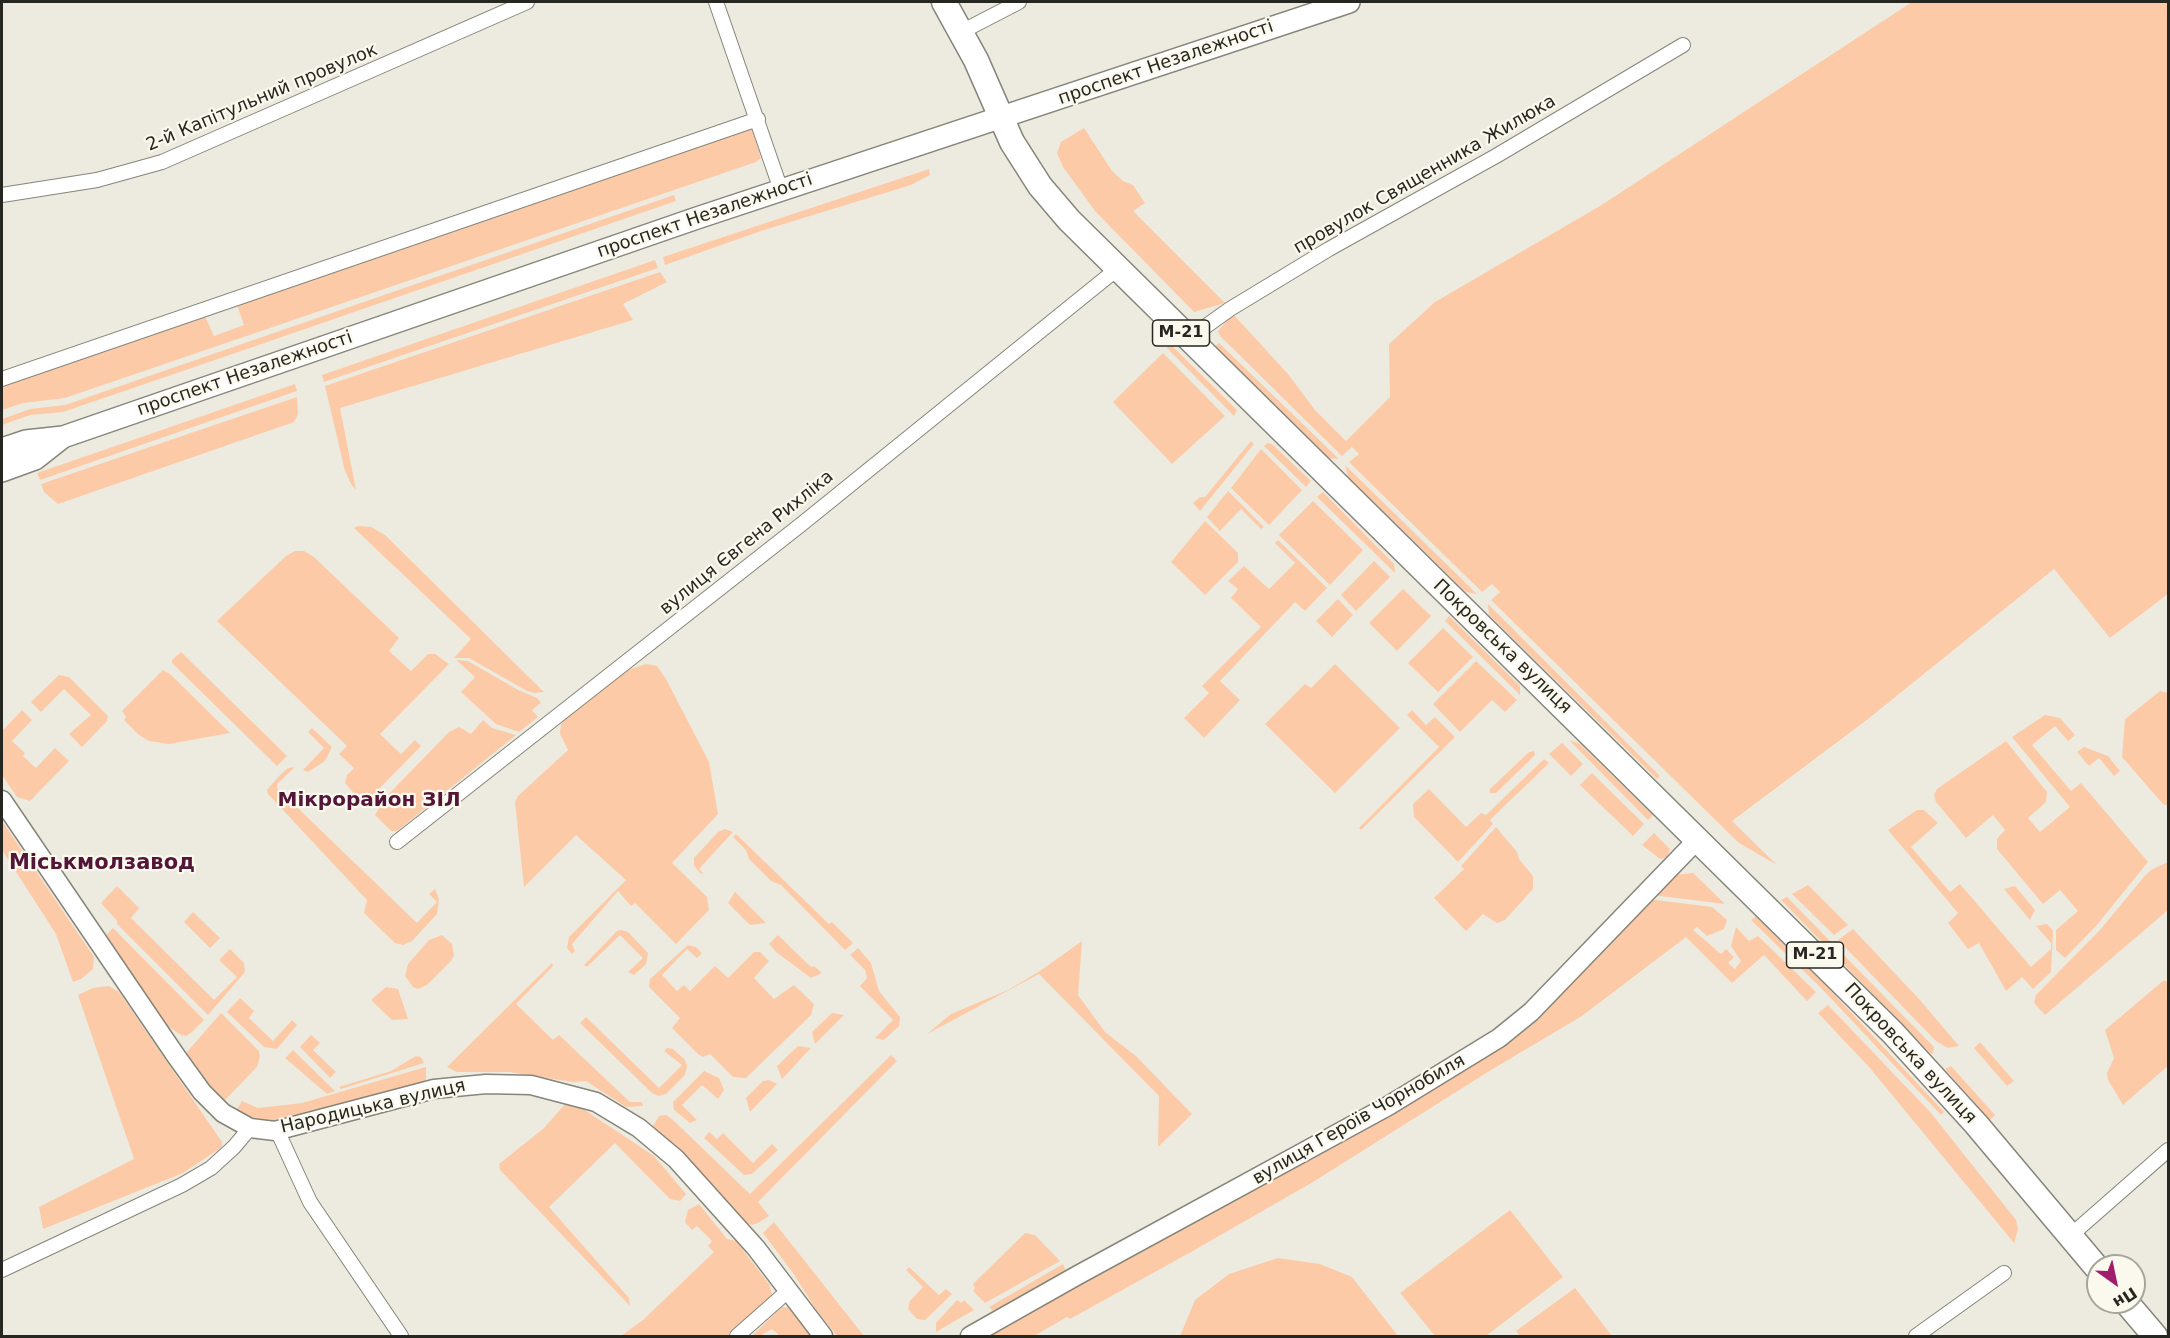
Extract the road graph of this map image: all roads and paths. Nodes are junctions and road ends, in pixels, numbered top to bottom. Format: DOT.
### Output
graph roads {
  1 [pos="527,2"];
  2 [pos="716,2"];
  3 [pos="944,2"];
  4 [pos="1019,2"];
  5 [pos="1343,3"];
  6 [pos="961,32"];
  7 [pos="1683,45"];
  8 [pos="758,119"];
  9 [pos="1000,119"];
  10 [pos="781,190"];
  11 [pos="2,195"];
  12 [pos="1117,269"];
  13 [pos="1188,339"];
  14 [pos="2,379"];
  15 [pos="63,437"];
  16 [pos="2,449"];
  17 [pos="2,471"];
  18 [pos="2,800"];
  19 [pos="1698,838"];
  20 [pos="397,842"];
  21 [pos="250,1128"];
  22 [pos="277,1130"];
  23 [pos="2169,1150"];
  24 [pos="2070,1236"];
  25 [pos="2086,1255"];
  26 [pos="2,1270"];
  27 [pos="2004,1273"];
  28 [pos="788,1291"];
  29 [pos="2136,1314"];
  30 [pos="401,1336"];
  31 [pos="737,1336"];
  32 [pos="823,1336"];
  33 [pos="970,1336"];
  34 [pos="1916,1336"];
  35 [pos="2155,1336"];
  1 -- 11 [label="street, 2-й Капітульний провулок"];
  2 -- 8 [label="street"];
  3 -- 6 [label="highway, Покровська вулиця / М-21"];
  4 -- 6 [label="street"];
  5 -- 9 [label="main road, проспект Незалежності"];
  6 -- 9 [label="highway, Покровська вулиця / М-21"];
  7 -- 13 [label="street, провулок Священника Жилюка"];
  8 -- 10 [label="street"];
  8 -- 14 [label="street"];
  9 -- 10 [label="main road, проспект Незалежності"];
  9 -- 12 [label="highway, Покровська вулиця / М-21"];
  10 -- 15 [label="main road, проспект Незалежності"];
  12 -- 13 [label="highway, Покровська вулиця / М-21"];
  12 -- 20 [label="street, вулиця Євгена Рихліка"];
  13 -- 19 [label="highway, Покровська вулиця / М-21"];
  15 -- 16 [label="main road, проспект Незалежності"];
  15 -- 17 [label="main road, проспект Незалежності"];
  18 -- 21 [label="street"];
  19 -- 24 [label="highway, Покровська вулиця / М-21"];
  19 -- 33 [label="street, вулиця Героїв Чорнобиля"];
  21 -- 22 [label="street, Народицька вулиця"];
  21 -- 26 [label="street"];
  22 -- 28 [label="street, Народицька вулиця"];
  22 -- 30 [label="street"];
  23 -- 24 [label="street"];
  24 -- 25 [label="highway, Покровська вулиця / М-21"];
  27 -- 34 [label="street"];
  28 -- 31 [label="street"];
  28 -- 32 [label="street, Народицька вулиця"];
  29 -- 35 [label="highway"];
}
